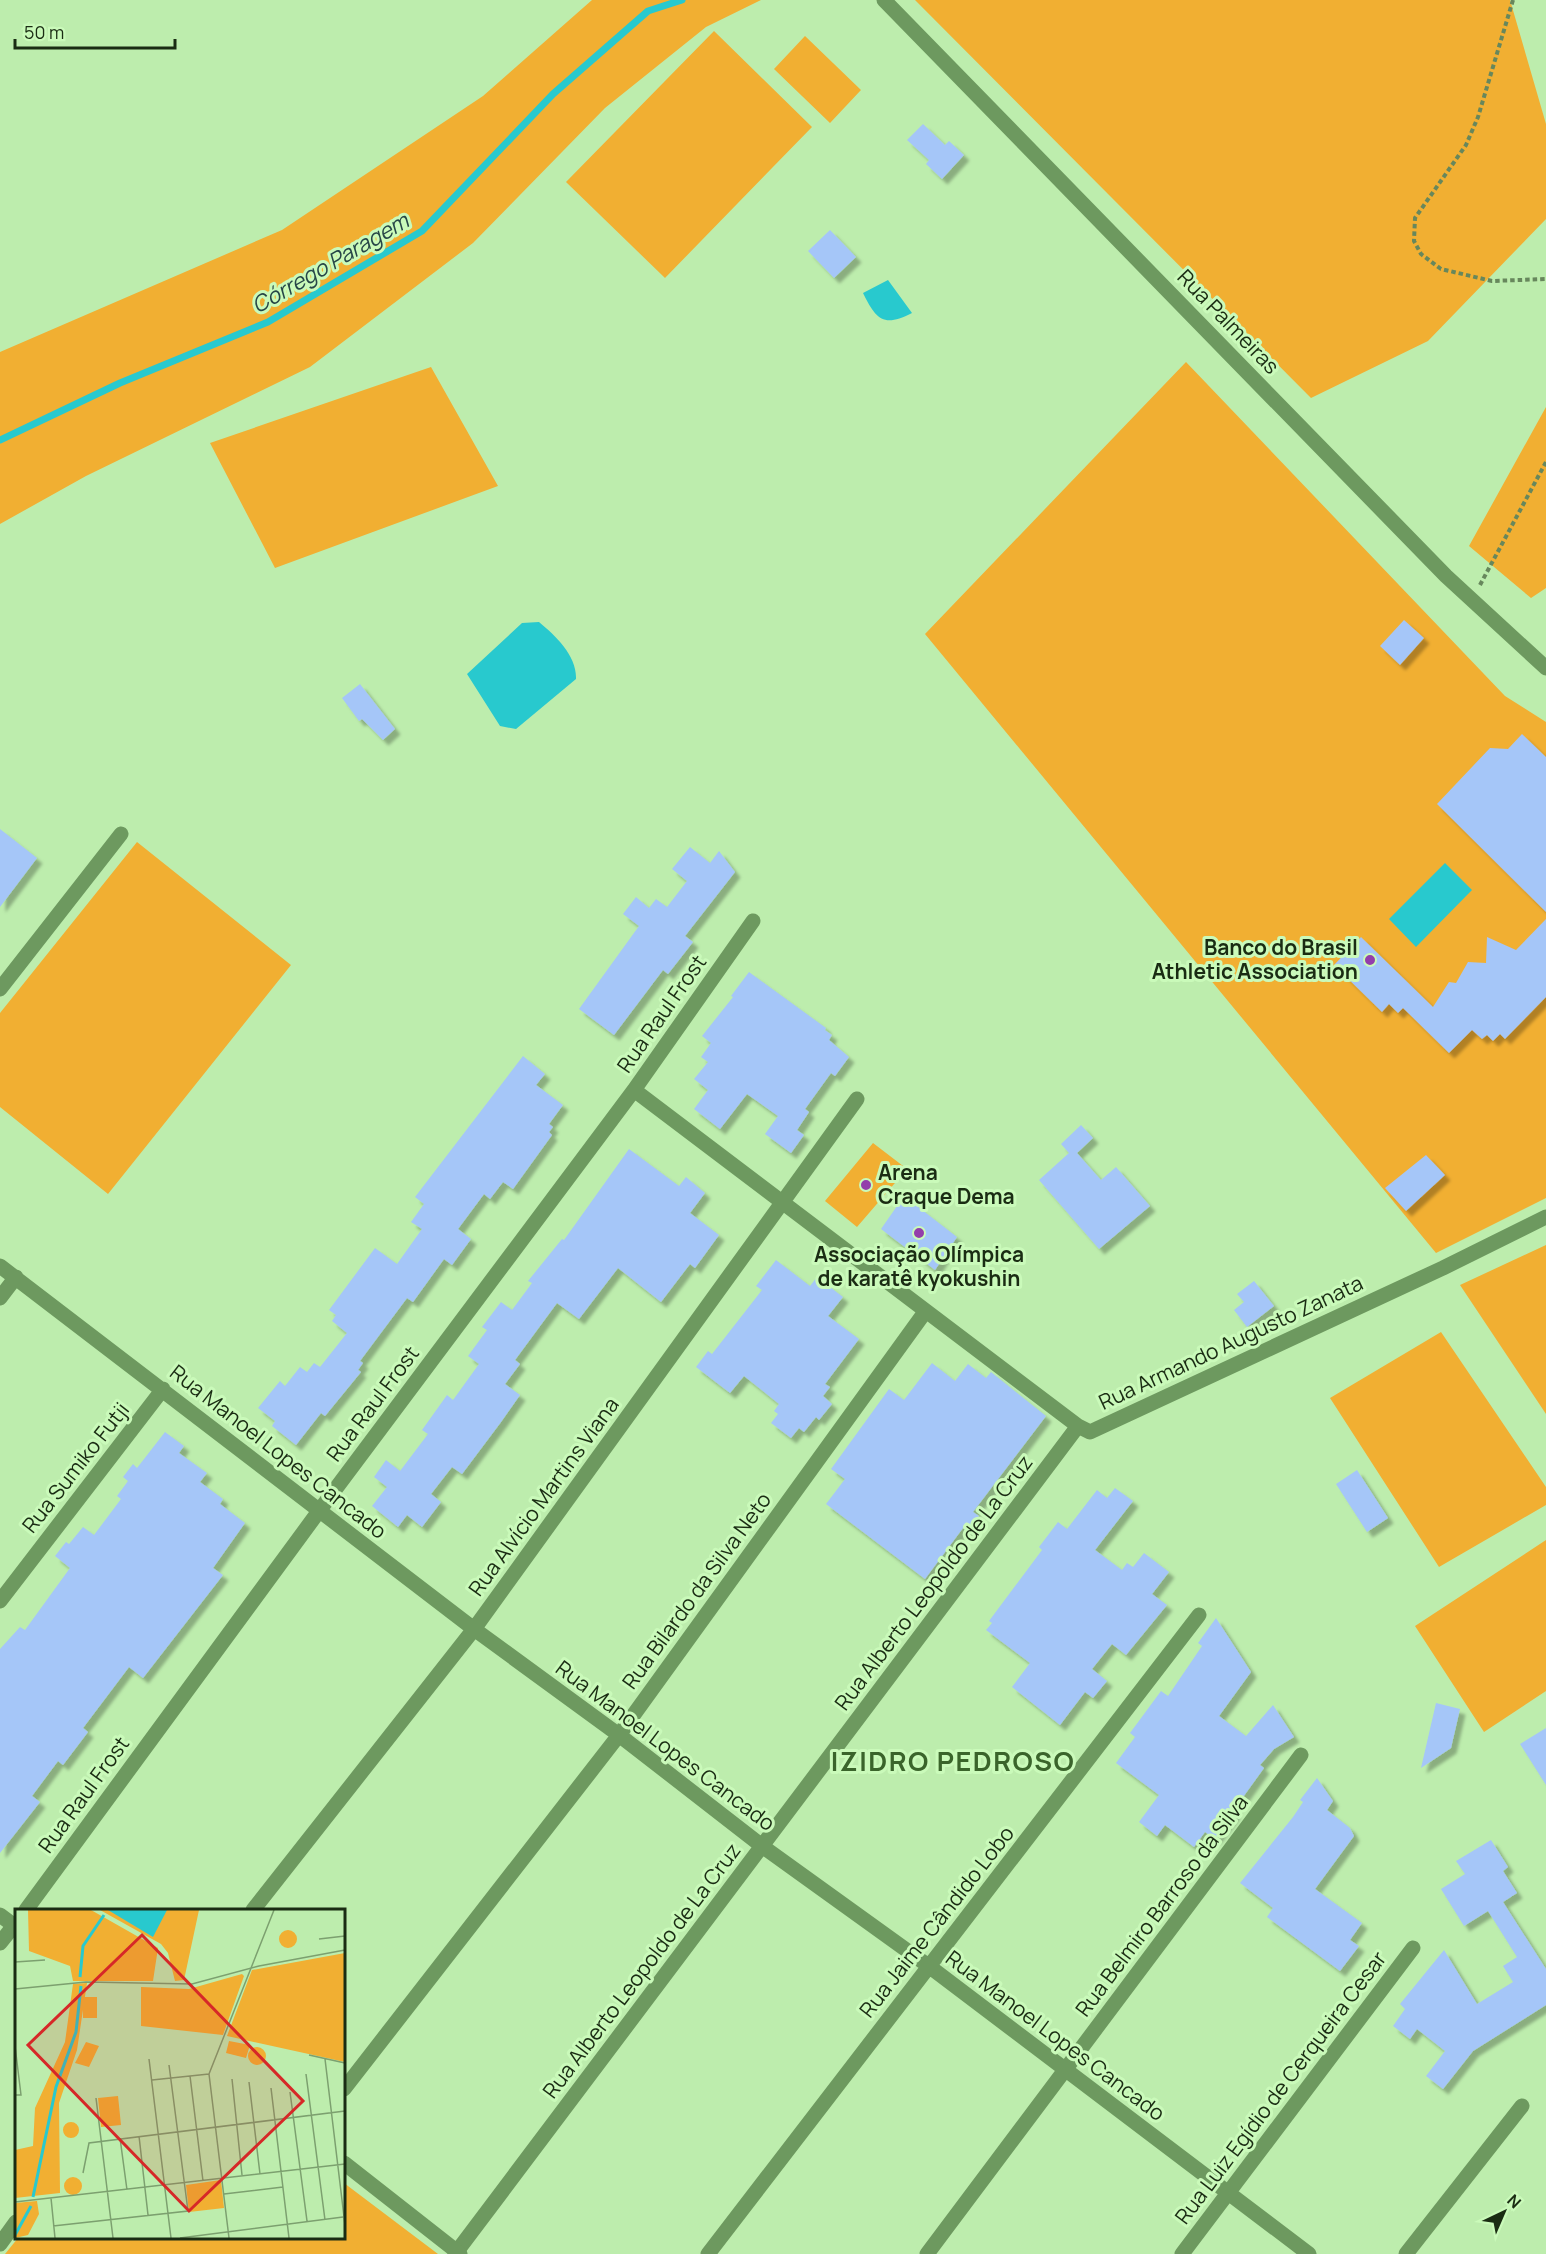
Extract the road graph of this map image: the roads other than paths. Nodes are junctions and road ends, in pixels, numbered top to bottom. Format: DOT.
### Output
graph roads {
  1 [pos="884,0"];
  2 [pos="1546,668"];
  3 [pos="121,834"];
  4 [pos="753,921"];
  5 [pos="0,989"];
  6 [pos="634,1090"];
  7 [pos="857,1099"];
  8 [pos="782,1201"];
  9 [pos="1546,1217"];
  10 [pos="0,1266"];
  11 [pos="16,1277"];
  12 [pos="0,1298"];
  13 [pos="925,1312"];
  14 [pos="163,1389"];
  15 [pos="1078,1426"];
  16 [pos="319,1511"];
  17 [pos="0,1601"];
  18 [pos="1199,1615"];
  19 [pos="474,1629"];
  20 [pos="619,1735"];
  21 [pos="1301,1755"];
  22 [pos="762,1846"];
  23 [pos="27,1909"];
  24 [pos="255,1909"];
  25 [pos="0,1915"];
  26 [pos="15,1924"];
  27 [pos="15,1926"];
  28 [pos="0,1943"];
  29 [pos="1413,1947"];
  30 [pos="930,1967"];
  31 [pos="1065,2071"];
  32 [pos="345,2088"];
  33 [pos="1522,2106"];
  34 [pos="345,2164"];
  35 [pos="1228,2193"];
  36 [pos="15,2223"];
  37 [pos="0,2244"];
  38 [pos="457,2253"];
  39 [pos="708,2254"];
  40 [pos="927,2254"];
  41 [pos="1182,2254"];
  42 [pos="1309,2254"];
  43 [pos="1406,2254"];
  1 -- 2 [label="street, Rua Palmeiras"];
  3 -- 5 [label="street"];
  4 -- 6 [label="street, Rua Raul Frost"];
  6 -- 8 [label="street, Rua Armando Augusto Zanata"];
  6 -- 16 [label="street, Rua Raul Frost"];
  7 -- 8 [label="street, Rua Alvício Martins Viana"];
  8 -- 13 [label="street, Rua Armando Augusto Zanata"];
  8 -- 19 [label="street, Rua Alvício Martins Viana"];
  9 -- 15 [label="street, Rua Armando Augusto Zanata"];
  10 -- 11 [label="street, Rua Manoel Lopes Cancado"];
  11 -- 12 [label="street"];
  11 -- 14 [label="street, Rua Manoel Lopes Cancado"];
  13 -- 15 [label="street, Rua Armando Augusto Zanata"];
  13 -- 20 [label="street, Rua Bilardo da Silva Neto"];
  14 -- 16 [label="street, Rua Manoel Lopes Cancado"];
  14 -- 17 [label="street, Rua Sumiko Futji"];
  15 -- 22 [label="street, Rua Alberto Leopoldo de La Cruz"];
  16 -- 19 [label="street, Rua Manoel Lopes Cancado"];
  16 -- 23 [label="street, Rua Raul Frost"];
  18 -- 30 [label="street, Rua Jaime Cândido Lobo"];
  19 -- 20 [label="street, Rua Manoel Lopes Cancado"];
  19 -- 24 [label="street, Rua Alvício Martins Viana"];
  20 -- 22 [label="street, Rua Manoel Lopes Cancado"];
  20 -- 32 [label="street, Rua Bilardo da Silva Neto"];
  21 -- 31 [label="street, Rua Belmiro Barroso da Silva"];
  22 -- 30 [label="street, Rua Manoel Lopes Cancado"];
  22 -- 38 [label="street, Rua Alberto Leopoldo de La Cruz"];
  25 -- 26 [label="street"];
  27 -- 28 [label="street"];
  29 -- 35 [label="street, Rua Luiz Egídio de Cerqueira Cesar"];
  30 -- 31 [label="street, Rua Manoel Lopes Cancado"];
  30 -- 39 [label="street, Rua Jaime Cândido Lobo"];
  31 -- 35 [label="street, Rua Manoel Lopes Cancado"];
  31 -- 40 [label="street, Rua Belmiro Barroso da Silva"];
  33 -- 43 [label="street"];
  34 -- 38 [label="street"];
  35 -- 41 [label="street, Rua Luiz Egídio de Cerqueira Cesar"];
  35 -- 42 [label="street, Rua Manoel Lopes Cancado"];
  36 -- 37 [label="street"];
}
